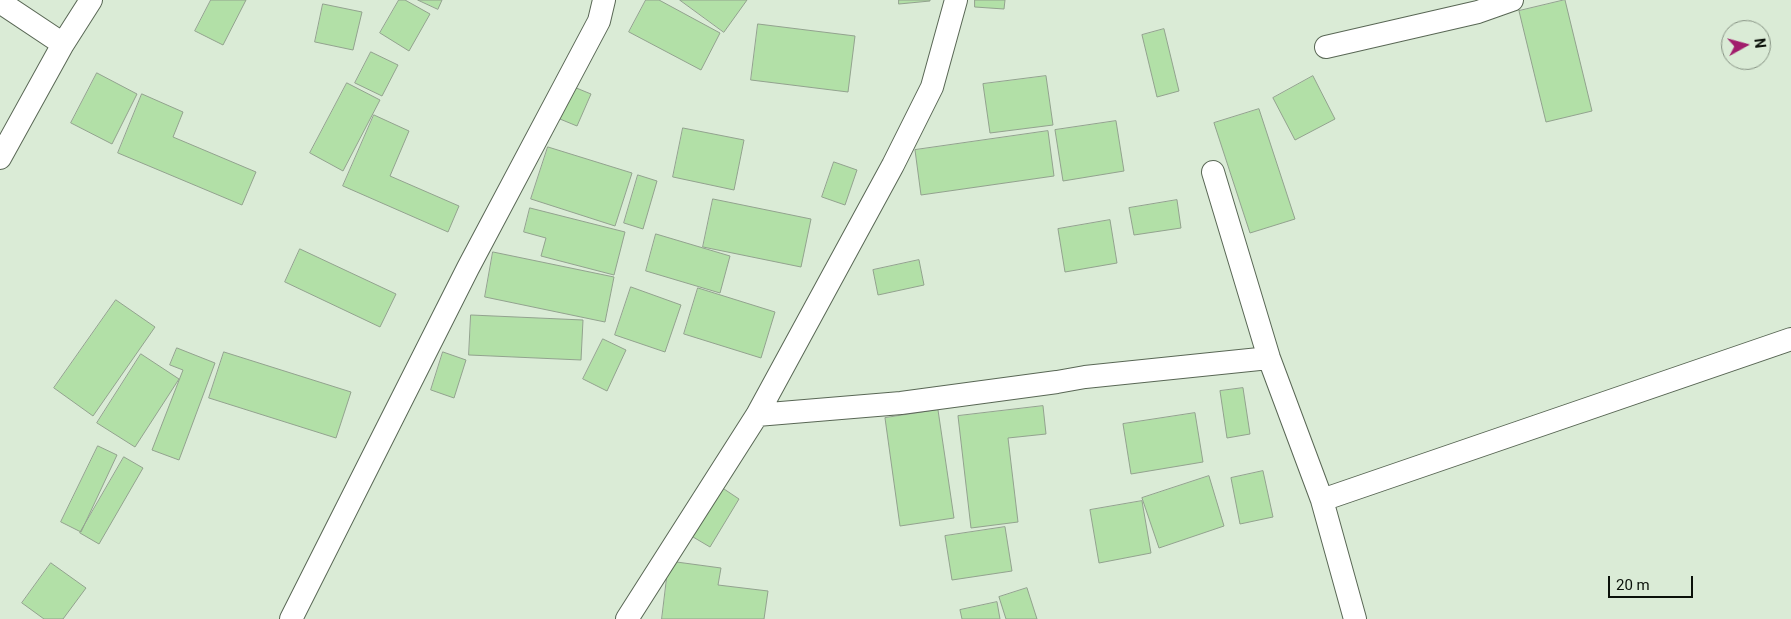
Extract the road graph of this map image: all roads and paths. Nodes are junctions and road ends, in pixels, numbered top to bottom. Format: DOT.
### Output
graph roads {
  1 [pos="91,0"];
  2 [pos="604,0"];
  3 [pos="956,0"];
  4 [pos="1512,0"];
  5 [pos="0,2"];
  6 [pos="63,44"];
  7 [pos="1326,47"];
  8 [pos="0,158"];
  9 [pos="1213,172"];
  10 [pos="1791,339"];
  11 [pos="1269,358"];
  12 [pos="757,415"];
  13 [pos="1322,500"];
  14 [pos="291,619"];
  15 [pos="628,619"];
  16 [pos="1355,619"];
  1 -- 6 [label="street"];
  2 -- 14 [label="street"];
  3 -- 12 [label="street"];
  4 -- 7 [label="street"];
  5 -- 6 [label="street"];
  6 -- 8 [label="street"];
  9 -- 11 [label="street"];
  10 -- 13 [label="street"];
  11 -- 12 [label="street"];
  11 -- 13 [label="street"];
  12 -- 15 [label="street"];
  13 -- 16 [label="street"];
}
